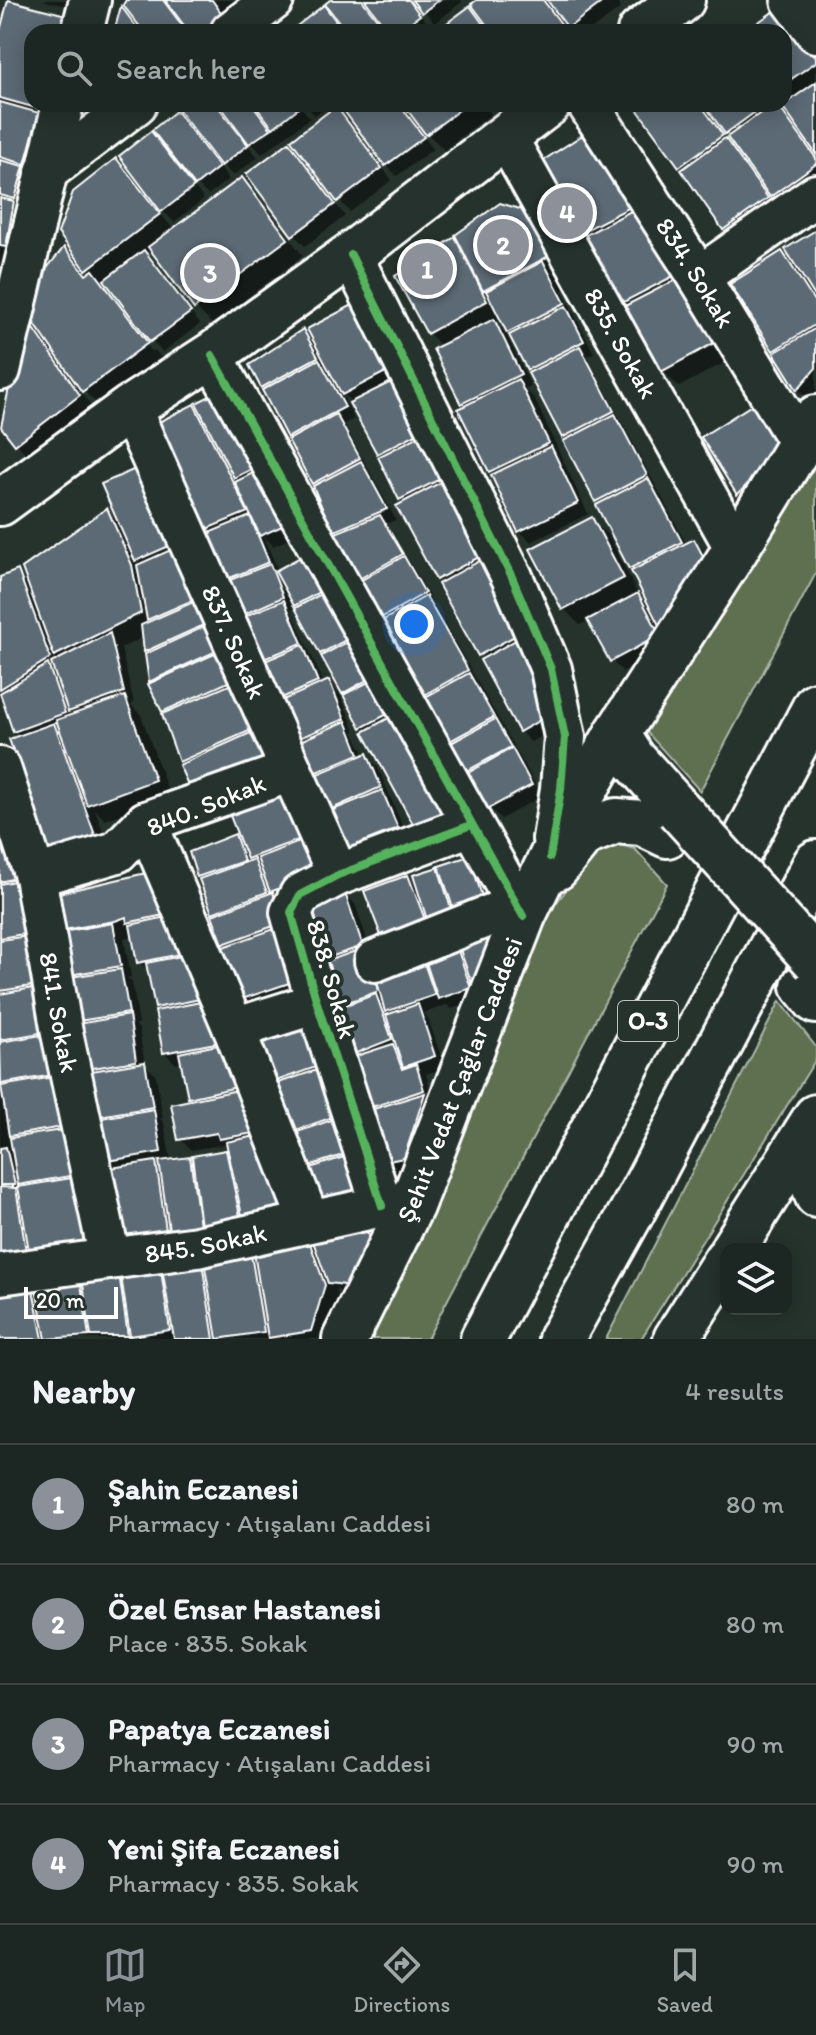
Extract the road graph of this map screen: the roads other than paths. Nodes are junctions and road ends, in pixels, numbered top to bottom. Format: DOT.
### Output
graph roads {
  1 [pos="90,0"];
  2 [pos="273,0"];
  3 [pos="682,0"];
  4 [pos="792,0"];
  5 [pos="84,24"];
  6 [pos="242,24"];
  7 [pos="650,24"];
  8 [pos="816,32"];
  9 [pos="61,112"];
  10 [pos="125,112"];
  11 [pos="538,112"];
  12 [pos="593,112"];
  13 [pos="506,137"];
  14 [pos="46,172"];
  15 [pos="816,195"];
  16 [pos="351,255"];
  17 [pos="699,277"];
  18 [pos="212,355"];
  19 [pos="0,370"];
  20 [pos="130,408"];
  21 [pos="808,430"];
  22 [pos="0,503"];
  23 [pos="736,549"];
  24 [pos="816,705"];
  25 [pos="617,734"];
  26 [pos="0,768"];
  27 [pos="291,771"];
  28 [pos="146,822"];
  29 [pos="673,822"];
  30 [pos="471,825"];
  31 [pos="550,857"];
  32 [pos="816,863"];
  33 [pos="338,875"];
  34 [pos="35,876"];
  35 [pos="519,911"];
  36 [pos="375,961"];
  37 [pos="812,983"];
  38 [pos="317,1003"];
  39 [pos="234,1029"];
  40 [pos="810,1133"];
  41 [pos="816,1197"];
  42 [pos="396,1206"];
  43 [pos="309,1221"];
  44 [pos="737,1243"];
  45 [pos="110,1259"];
  46 [pos="720,1269"];
  47 [pos="0,1274"];
  48 [pos="345,1339"];
  49 [pos="483,1339"];
  50 [pos="561,1339"];
  51 [pos="676,1339"];
  1 -- 5 [label="street"];
  2 -- 6 [label="street"];
  3 -- 7 [label="main road"];
  4 -- 8 [label="street"];
  9 -- 14 [label="street"];
  10 -- 14 [label="street"];
  11 -- 13 [label="main road"];
  12 -- 17 [label="street, 834. Sokak"];
  13 -- 16 [label="main road"];
  13 -- 23 [label="street, 835. Sokak"];
  14 -- 19 [label="street"];
  15 -- 17 [label="street"];
  16 -- 18 [label="main road"];
  16 -- 31 [label="street"];
  17 -- 21 [label="street, 834. Sokak"];
  18 -- 20 [label="main road"];
  18 -- 30 [label="street"];
  20 -- 22 [label="main road"];
  20 -- 27 [label="street, 837. Sokak"];
  21 -- 23 [label="main road, Şehit Vedat Çağlar Caddesi"];
  23 -- 25 [label="main road, Şehit Vedat Çağlar Caddesi"];
  24 -- 49 [label="main road, O-3"];
  25 -- 29 [label="main road"];
  25 -- 31 [label="main road, Şehit Vedat Çağlar Caddesi"];
  26 -- 34 [label="street, 841. Sokak"];
  27 -- 28 [label="street, 840. Sokak"];
  27 -- 33 [label="street, 837. Sokak"];
  28 -- 34 [label="street, 840. Sokak"];
  28 -- 39 [label="street"];
  29 -- 35 [label="main road"];
  29 -- 37 [label="main road, bridge"];
  30 -- 33 [label="street, 838. Sokak"];
  30 -- 35 [label="street"];
  31 -- 35 [label="main road, Şehit Vedat Çağlar Caddesi"];
  32 -- 50 [label="main road, O-3"];
  33 -- 38 [label="street, 838. Sokak"];
  34 -- 45 [label="street, 841. Sokak"];
  35 -- 36 [label="street"];
  35 -- 42 [label="main road, Şehit Vedat Çağlar Caddesi"];
  38 -- 39 [label="street"];
  38 -- 42 [label="street, 838. Sokak"];
  39 -- 43 [label="street"];
  40 -- 41 [label="street"];
  40 -- 44 [label="main road"];
  42 -- 43 [label="street, 845. Sokak"];
  42 -- 48 [label="main road, Şehit Vedat Çağlar Caddesi"];
  43 -- 45 [label="street, 845. Sokak"];
  45 -- 47 [label="street, 845. Sokak"];
  46 -- 51 [label="main road"];
}
